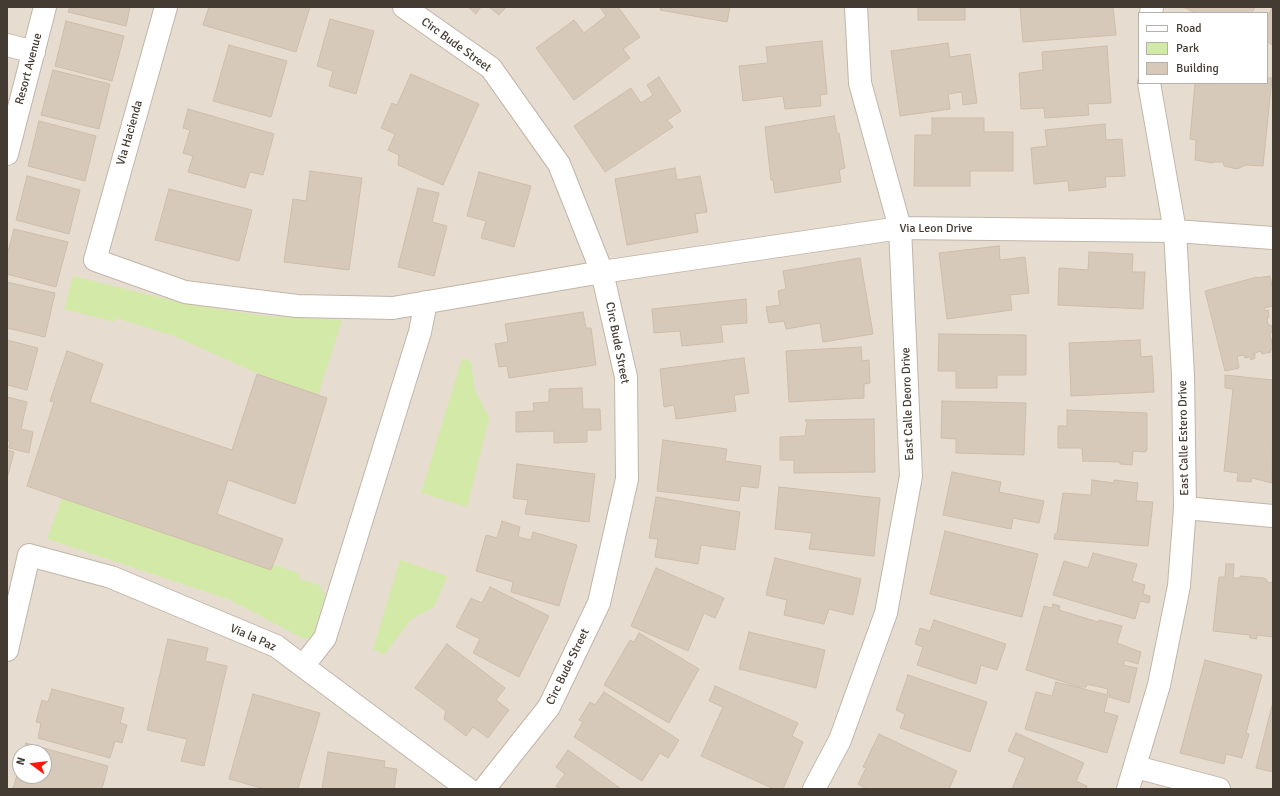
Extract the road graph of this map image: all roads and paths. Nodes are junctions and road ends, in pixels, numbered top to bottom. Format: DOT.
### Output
graph roads {
  1 [pos="45,7"];
  2 [pos="166,7"];
  3 [pos="404,7"];
  4 [pos="856,7"];
  5 [pos="7,46"];
  6 [pos="34,52"];
  7 [pos="1149,84"];
  8 [pos="7,154"];
  9 [pos="900,228"];
  10 [pos="1175,231"];
  11 [pos="1273,238"];
  12 [pos="95,260"];
  13 [pos="602,272"];
  14 [pos="426,302"];
  15 [pos="1185,508"];
  16 [pos="1273,516"];
  17 [pos="7,650"];
  18 [pos="303,666"];
  19 [pos="1136,767"];
  20 [pos="468,789"];
  21 [pos="484,789"];
  22 [pos="814,789"];
  23 [pos="1128,789"];
  24 [pos="1219,789"];
  1 -- 6 [label="street, Resort Avenue"];
  2 -- 12 [label="street, Via Hacienda"];
  3 -- 13 [label="street, Circ Bude Street"];
  4 -- 9 [label="street, East Calle Deoro Drive"];
  5 -- 6 [label="street"];
  6 -- 8 [label="street, Resort Avenue"];
  7 -- 10 [label="street, East Calle Estero Drive"];
  9 -- 10 [label="street, Via Leon Drive"];
  9 -- 13 [label="street, Via Leon Drive"];
  9 -- 22 [label="street, East Calle Deoro Drive"];
  10 -- 11 [label="street, Via Leon Drive"];
  10 -- 15 [label="street, East Calle Estero Drive"];
  12 -- 14 [label="street, Via Leon Drive"];
  13 -- 14 [label="street, Via Leon Drive"];
  13 -- 21 [label="street, Circ Bude Street"];
  14 -- 18 [label="street"];
  15 -- 16 [label="street"];
  15 -- 19 [label="street, East Calle Estero Drive"];
  17 -- 18 [label="street, Via la Paz"];
  18 -- 20 [label="street, Via la Paz"];
  19 -- 23 [label="street, East Calle Estero Drive"];
  19 -- 24 [label="street"];
}
